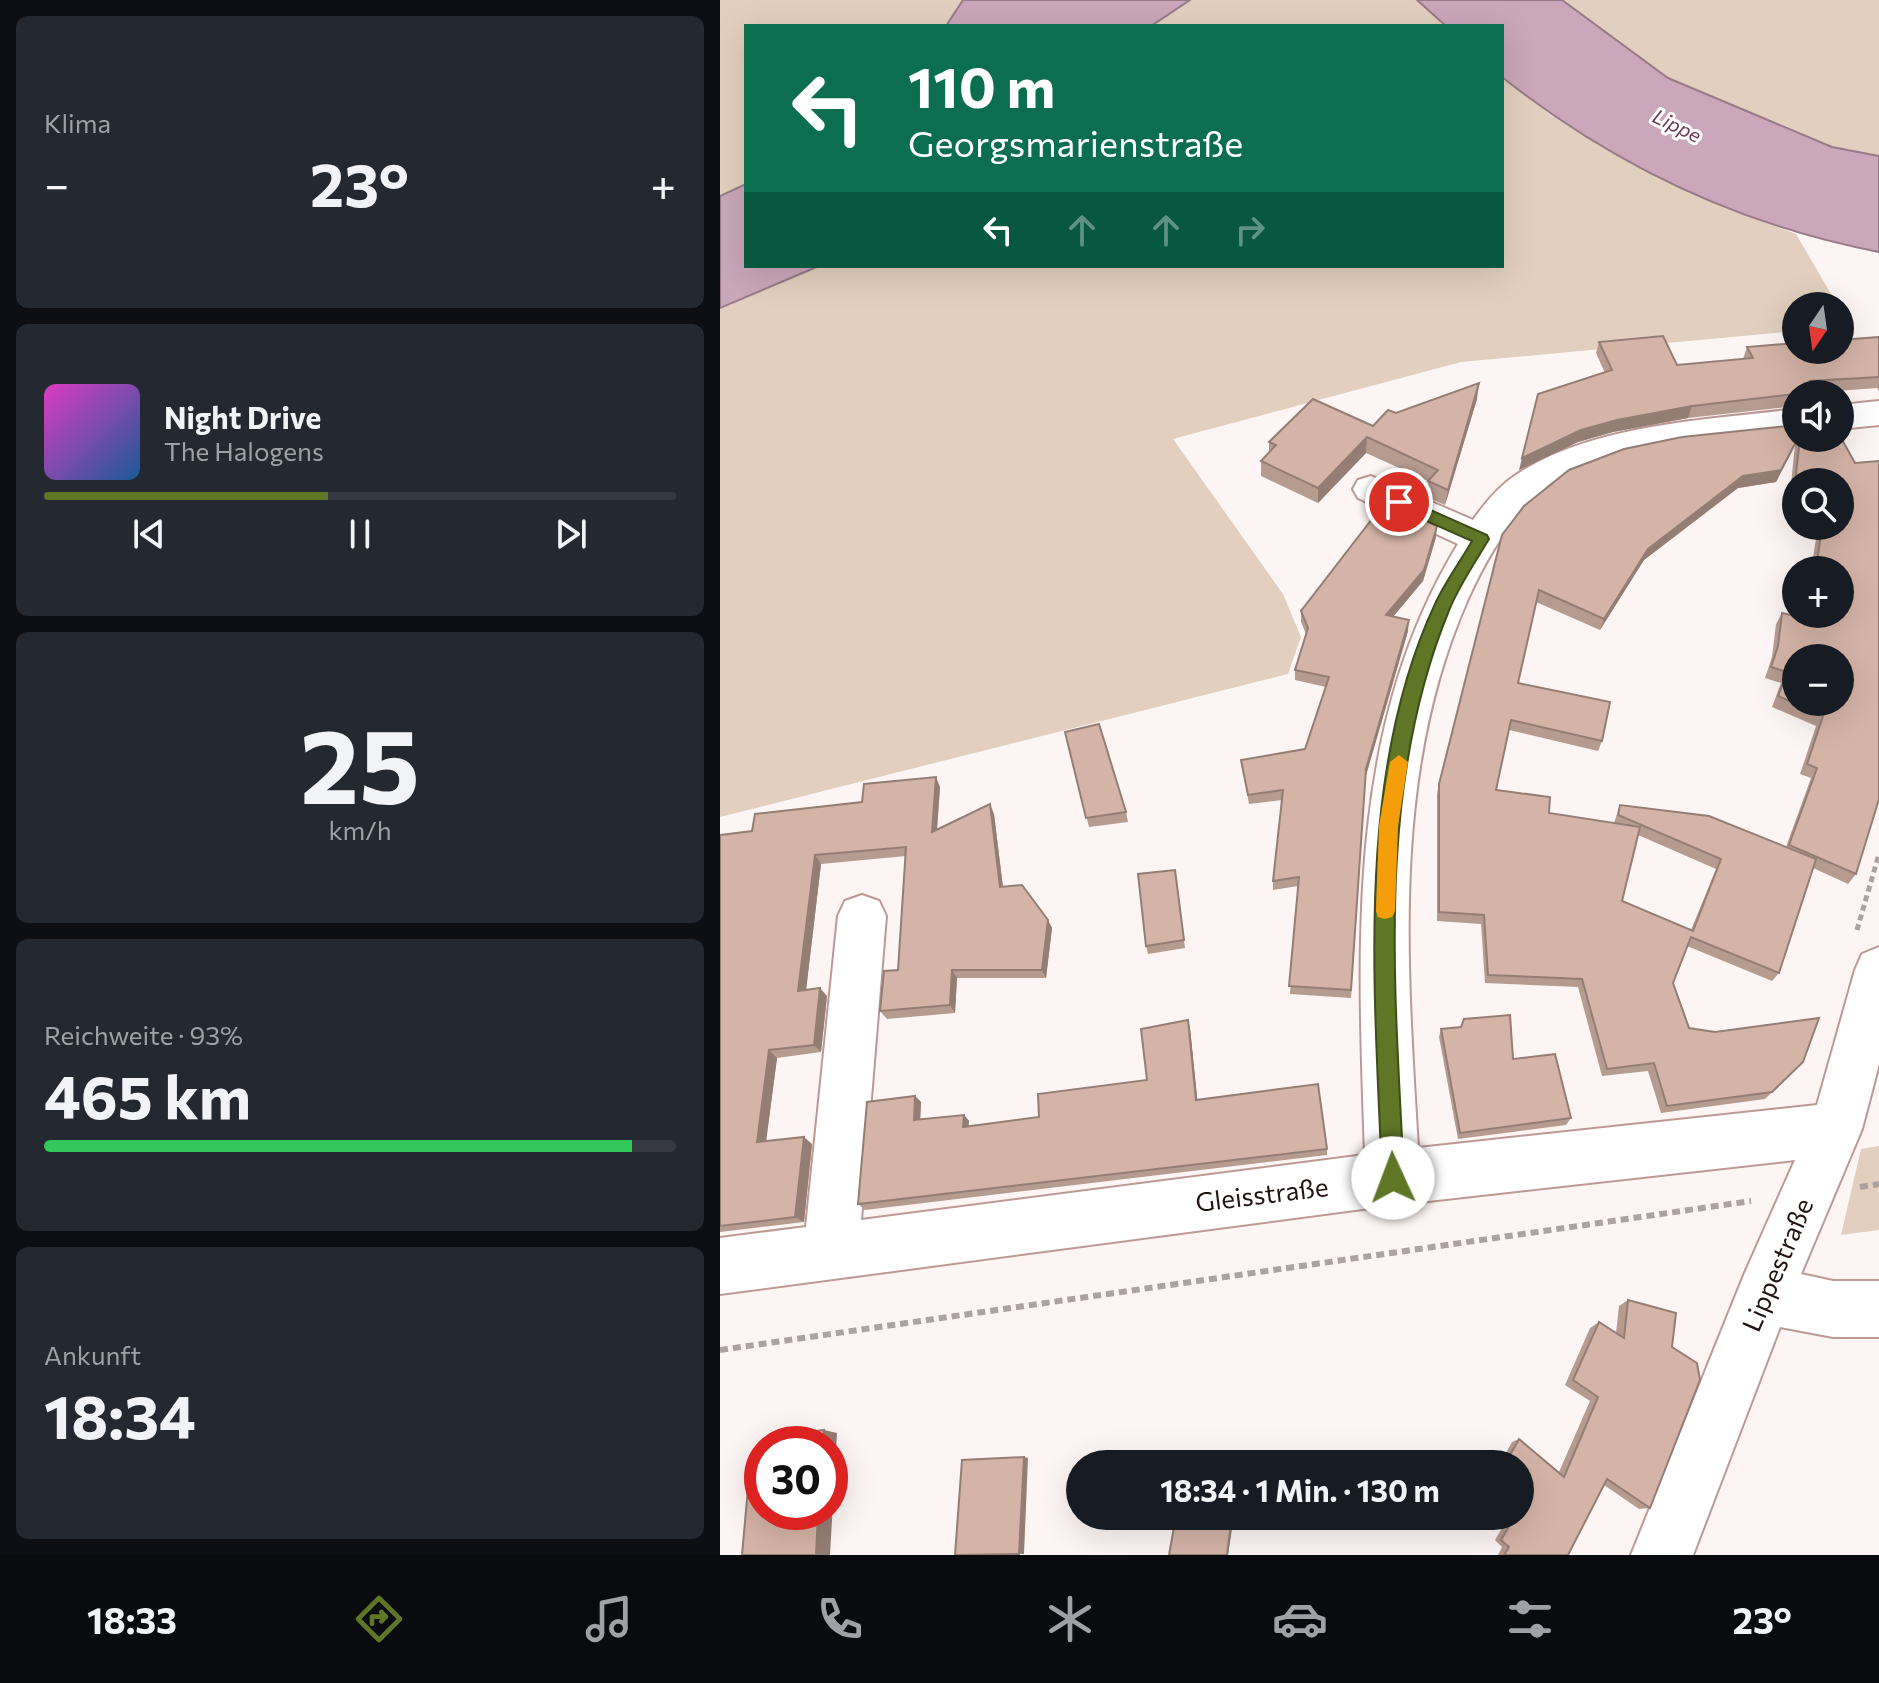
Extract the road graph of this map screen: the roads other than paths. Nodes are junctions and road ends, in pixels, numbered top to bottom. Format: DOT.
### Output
graph roads {
  1 [pos="1879,413"];
  2 [pos="1854,416"];
  3 [pos="1782,423"];
  4 [pos="1371,489"];
  5 [pos="1481,539"];
  6 [pos="862,916"];
  7 [pos="1879,970"];
  8 [pos="1836,1129"];
  9 [pos="1393,1178"];
  10 [pos="831,1250"];
  11 [pos="720,1266"];
  12 [pos="1764,1295"];
  13 [pos="1879,1309"];
  14 [pos="1662,1555"];
  1 -- 2 [label="street"];
  3 -- 5 [label="street"];
  4 -- 5 [label="street"];
  5 -- 9 [label="street"];
  6 -- 10 [label="street"];
  7 -- 8 [label="street, Lippestraße"];
  8 -- 9 [label="street, Gleisstraße"];
  8 -- 12 [label="street, Lippestraße"];
  9 -- 10 [label="street, Gleisstraße"];
  10 -- 11 [label="street, Gleisstraße"];
  12 -- 13 [label="street"];
  12 -- 14 [label="street, Lippestraße"];
}
